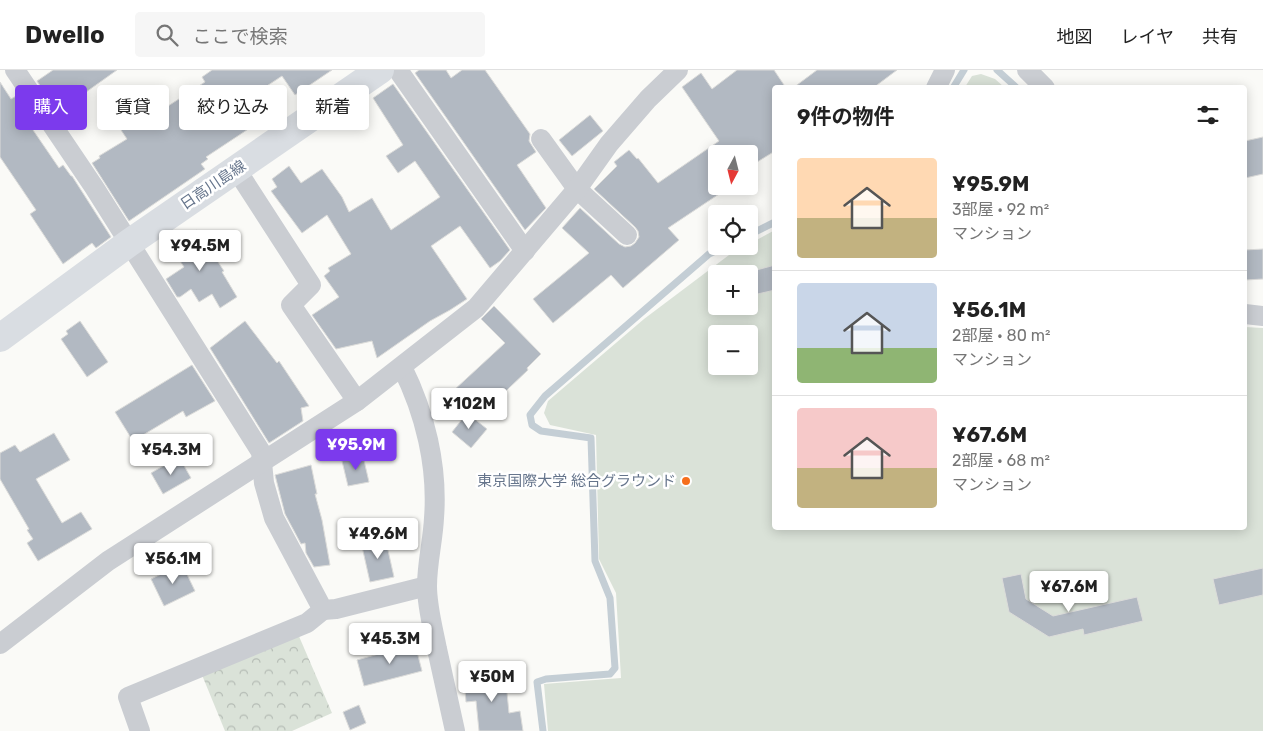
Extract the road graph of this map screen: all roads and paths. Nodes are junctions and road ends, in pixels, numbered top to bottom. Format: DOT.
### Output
graph roads {
  1 [pos="14,70"];
  2 [pos="380,70"];
  3 [pos="398,70"];
  4 [pos="678,70"];
  5 [pos="945,70"];
  6 [pos="1027,70"];
  7 [pos="938,85"];
  8 [pos="1042,85"];
  9 [pos="541,139"];
  10 [pos="236,169"];
  11 [pos="577,189"];
  12 [pos="627,235"];
  13 [pos="129,243"];
  14 [pos="525,251"];
  15 [pos="1247,314"];
  16 [pos="1263,316"];
  17 [pos="0,338"];
  18 [pos="402,367"];
  19 [pos="357,402"];
  20 [pos="262,463"];
  21 [pos="427,586"];
  22 [pos="323,610"];
  23 [pos="0,644"];
  24 [pos="140,731"];
  25 [pos="455,731"];
  1 -- 13 [label="street"];
  2 -- 10 [label="main road, 日高川島線"];
  3 -- 14 [label="street"];
  4 -- 11 [label="street"];
  5 -- 7 [label="street"];
  6 -- 8 [label="street"];
  9 -- 11 [label="street"];
  10 -- 13 [label="main road, 日高川島線"];
  10 -- 19 [label="street"];
  11 -- 12 [label="street"];
  11 -- 14 [label="street"];
  13 -- 17 [label="main road, 日高川島線"];
  13 -- 20 [label="street"];
  14 -- 18 [label="street"];
  15 -- 16 [label="street"];
  18 -- 19 [label="street"];
  18 -- 21 [label="street"];
  19 -- 20 [label="street"];
  20 -- 22 [label="street"];
  20 -- 23 [label="street"];
  21 -- 22 [label="street"];
  21 -- 25 [label="street"];
  22 -- 24 [label="street"];
}
